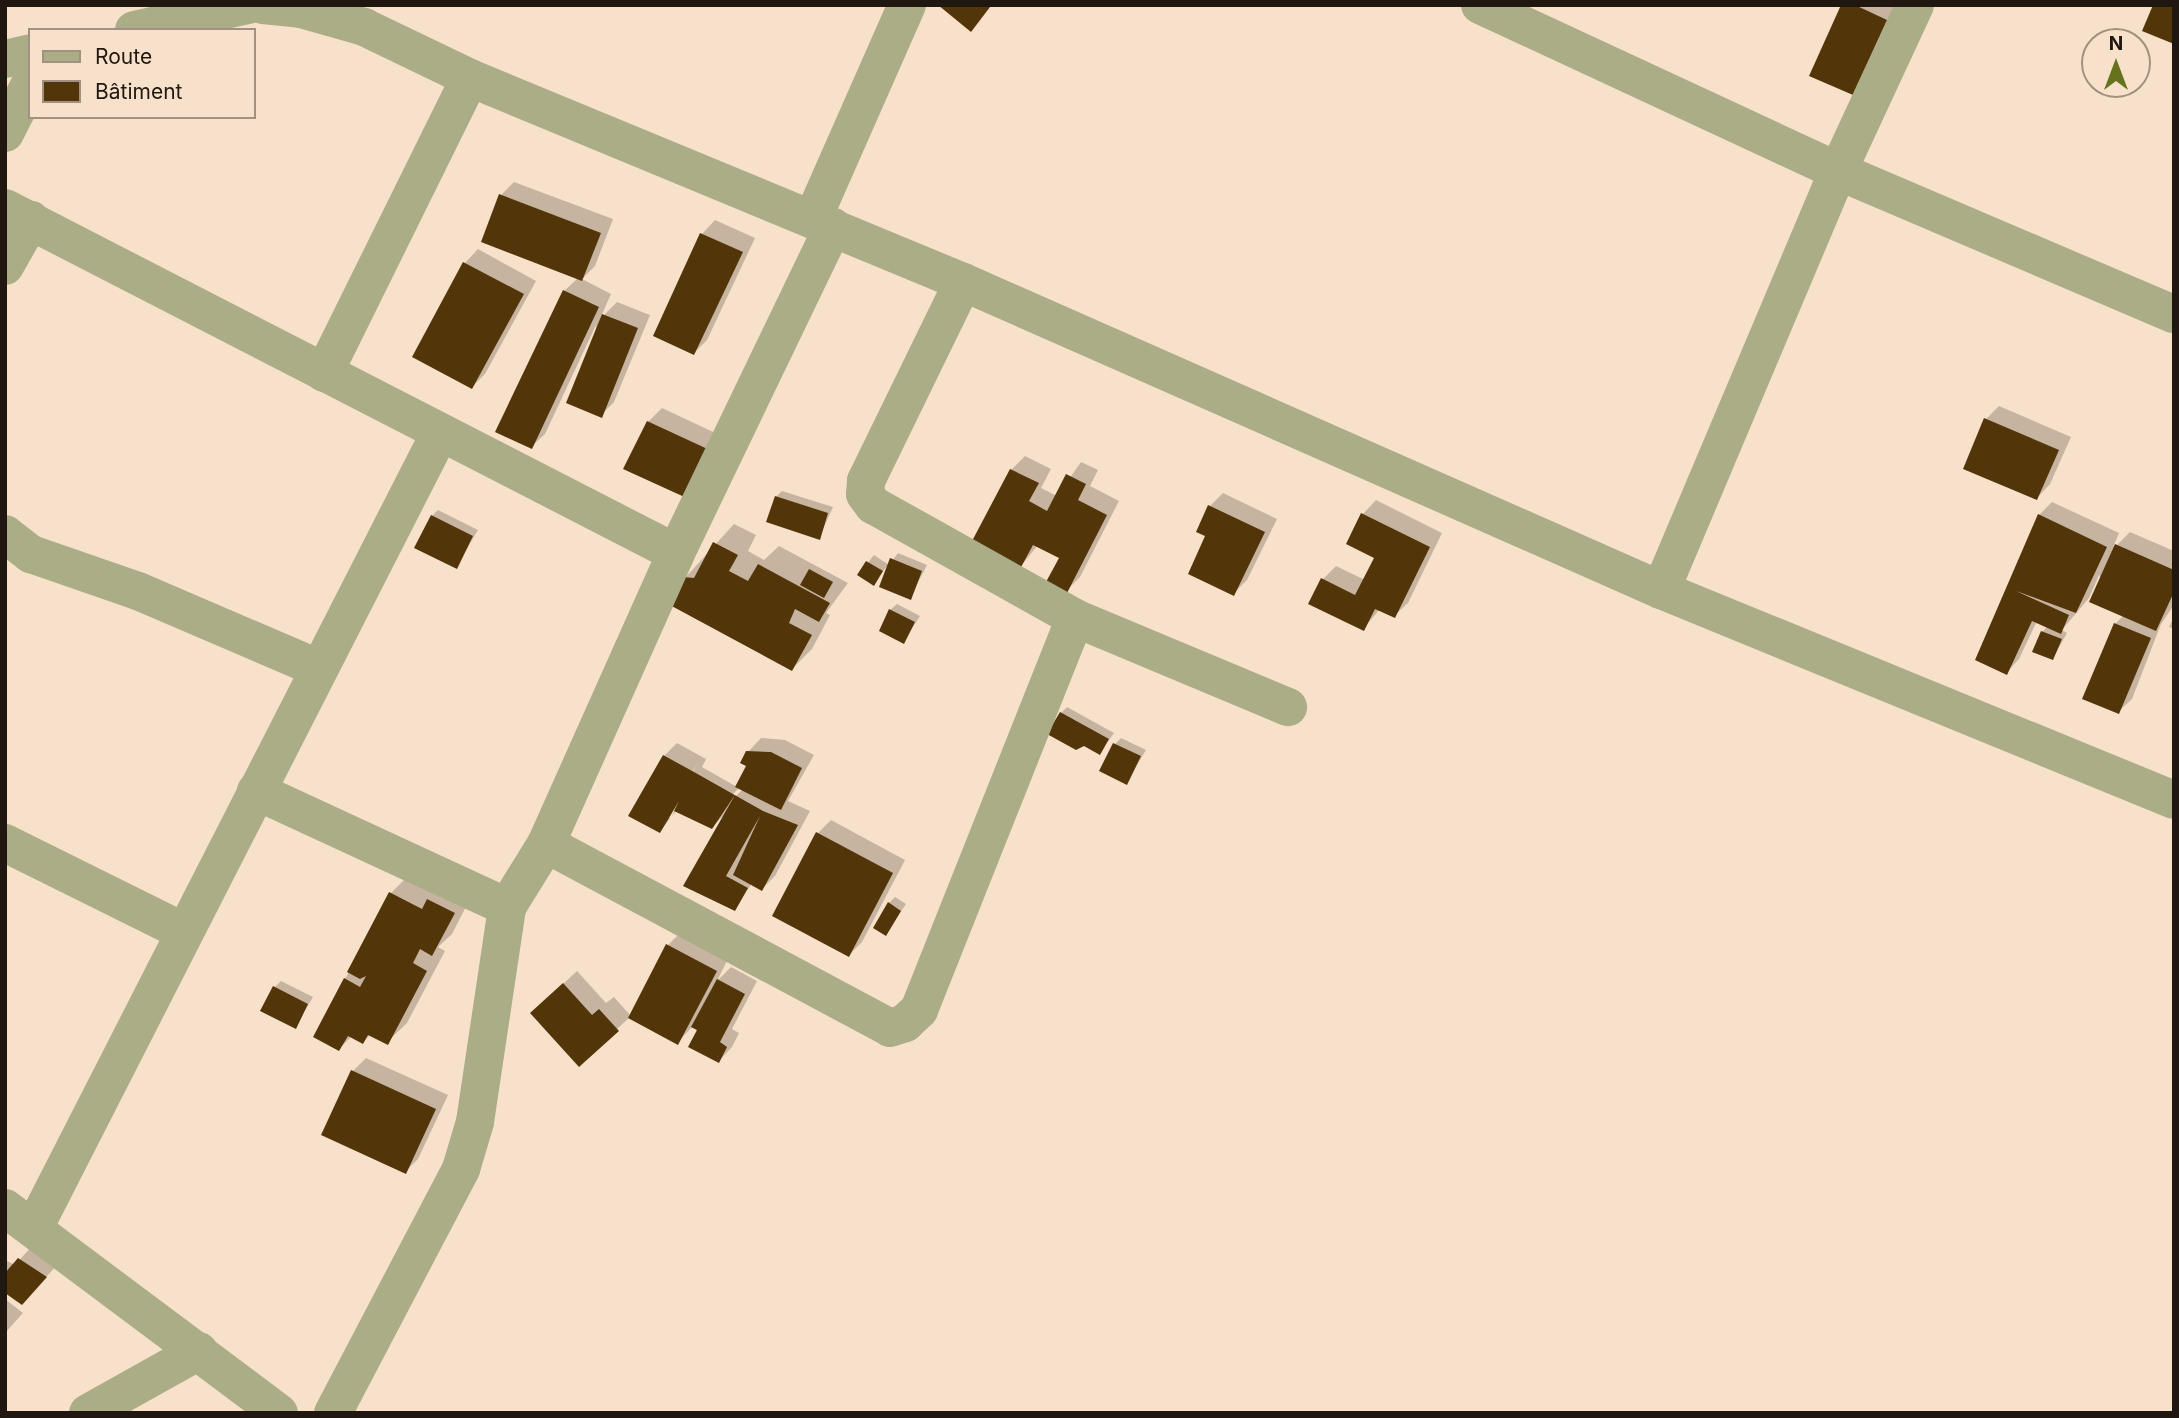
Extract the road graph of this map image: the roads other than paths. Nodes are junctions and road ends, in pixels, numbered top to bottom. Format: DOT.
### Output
graph roads {
  1 [pos="248,5"];
  2 [pos="263,5"];
  3 [pos="907,5"];
  4 [pos="1480,5"];
  5 [pos="1915,5"];
  6 [pos="143,28"];
  7 [pos="28,53"];
  8 [pos="5,59"];
  9 [pos="470,78"];
  10 [pos="28,88"];
  11 [pos="5,133"];
  12 [pos="1838,171"];
  13 [pos="18,214"];
  14 [pos="822,223"];
  15 [pos="5,266"];
  16 [pos="963,282"];
  17 [pos="2174,314"];
  18 [pos="324,373"];
  19 [pos="440,433"];
  20 [pos="5,534"];
  21 [pos="676,553"];
  22 [pos="1661,590"];
  23 [pos="1075,618"];
  24 [pos="318,668"];
  25 [pos="1288,707"];
  26 [pos="256,791"];
  27 [pos="2174,800"];
  28 [pos="5,844"];
  29 [pos="546,844"];
  30 [pos="507,907"];
  31 [pos="182,931"];
  32 [pos="19,1218"];
  33 [pos="199,1351"];
  34 [pos="88,1413"];
  35 [pos="279,1413"];
  36 [pos="333,1413"];
  1 -- 6 [label="street"];
  2 -- 9 [label="street"];
  3 -- 14 [label="street"];
  4 -- 12 [label="street"];
  5 -- 12 [label="street"];
  7 -- 8 [label="street"];
  9 -- 14 [label="street"];
  9 -- 18 [label="street"];
  10 -- 11 [label="street"];
  12 -- 17 [label="street"];
  12 -- 22 [label="street"];
  13 -- 15 [label="street"];
  13 -- 18 [label="street"];
  14 -- 16 [label="street"];
  14 -- 21 [label="street"];
  16 -- 22 [label="street"];
  16 -- 23 [label="street"];
  18 -- 19 [label="street"];
  19 -- 21 [label="street"];
  19 -- 24 [label="street"];
  20 -- 24 [label="street"];
  21 -- 29 [label="street"];
  22 -- 27 [label="street"];
  23 -- 25 [label="street"];
  23 -- 29 [label="street"];
  24 -- 26 [label="street"];
  26 -- 30 [label="street"];
  26 -- 31 [label="street"];
  28 -- 31 [label="street"];
  29 -- 30 [label="street"];
  30 -- 36 [label="street"];
  31 -- 32 [label="street"];
  32 -- 33 [label="street"];
  33 -- 34 [label="street"];
  33 -- 35 [label="street"];
}
